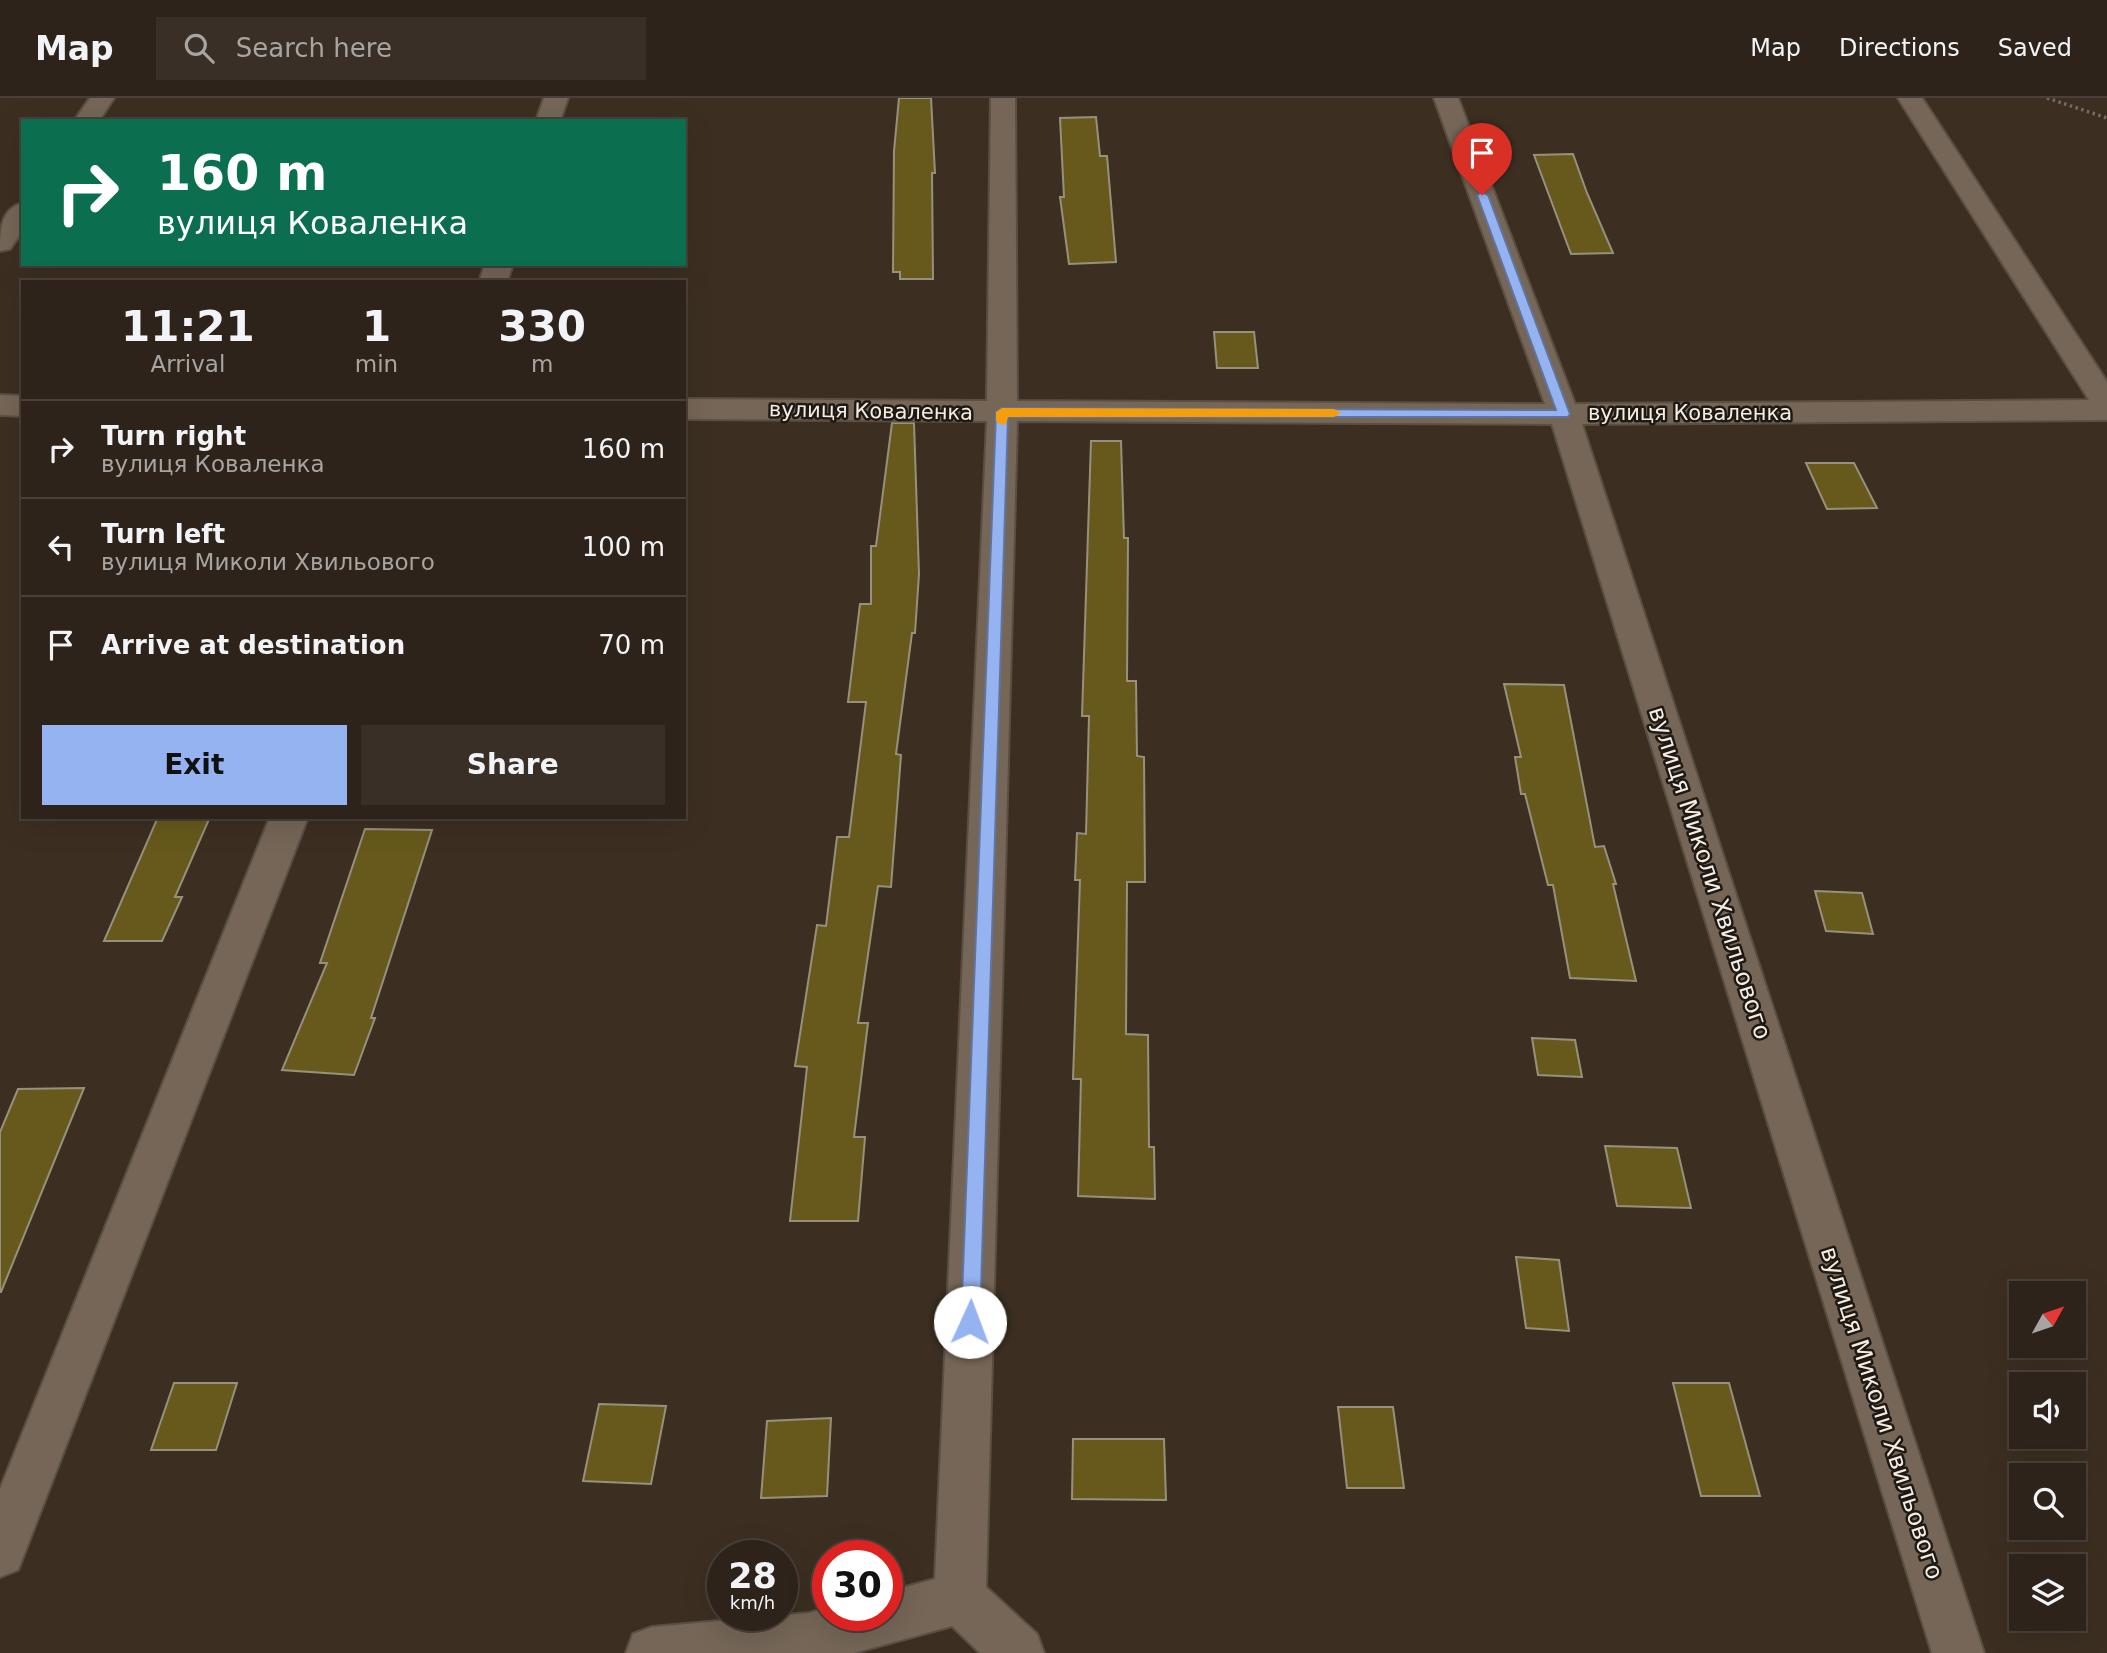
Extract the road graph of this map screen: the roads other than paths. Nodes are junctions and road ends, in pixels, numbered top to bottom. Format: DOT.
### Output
graph roads {
  1 [pos="102,98"];
  2 [pos="556,98"];
  3 [pos="1003,98"];
  4 [pos="1446,98"];
  5 [pos="1910,98"];
  6 [pos="87,119"];
  7 [pos="549,119"];
  8 [pos="21,214"];
  9 [pos="0,243"];
  10 [pos="0,405"];
  11 [pos="21,405"];
  12 [pos="2107,405"];
  13 [pos="686,409"];
  14 [pos="2107,410"];
  15 [pos="1002,412"];
  16 [pos="1564,414"];
  17 [pos="288,819"];
  18 [pos="0,1552"];
  19 [pos="960,1598"];
  20 [pos="652,1653"];
  21 [pos="1018,1653"];
  22 [pos="1958,1653"];
  1 -- 6 [label="street"];
  2 -- 7 [label="street"];
  3 -- 15 [label="street"];
  4 -- 16 [label="street, вулиця Миколи Хвильового"];
  5 -- 12 [label="street"];
  8 -- 9 [label="street"];
  10 -- 11 [label="street"];
  13 -- 15 [label="street, вулиця Коваленка"];
  14 -- 16 [label="street, вулиця Коваленка"];
  15 -- 16 [label="street, вулиця Коваленка"];
  15 -- 19 [label="street"];
  16 -- 22 [label="street, вулиця Миколи Хвильового"];
  17 -- 18 [label="street"];
  19 -- 20 [label="street"];
  19 -- 21 [label="street"];
}
